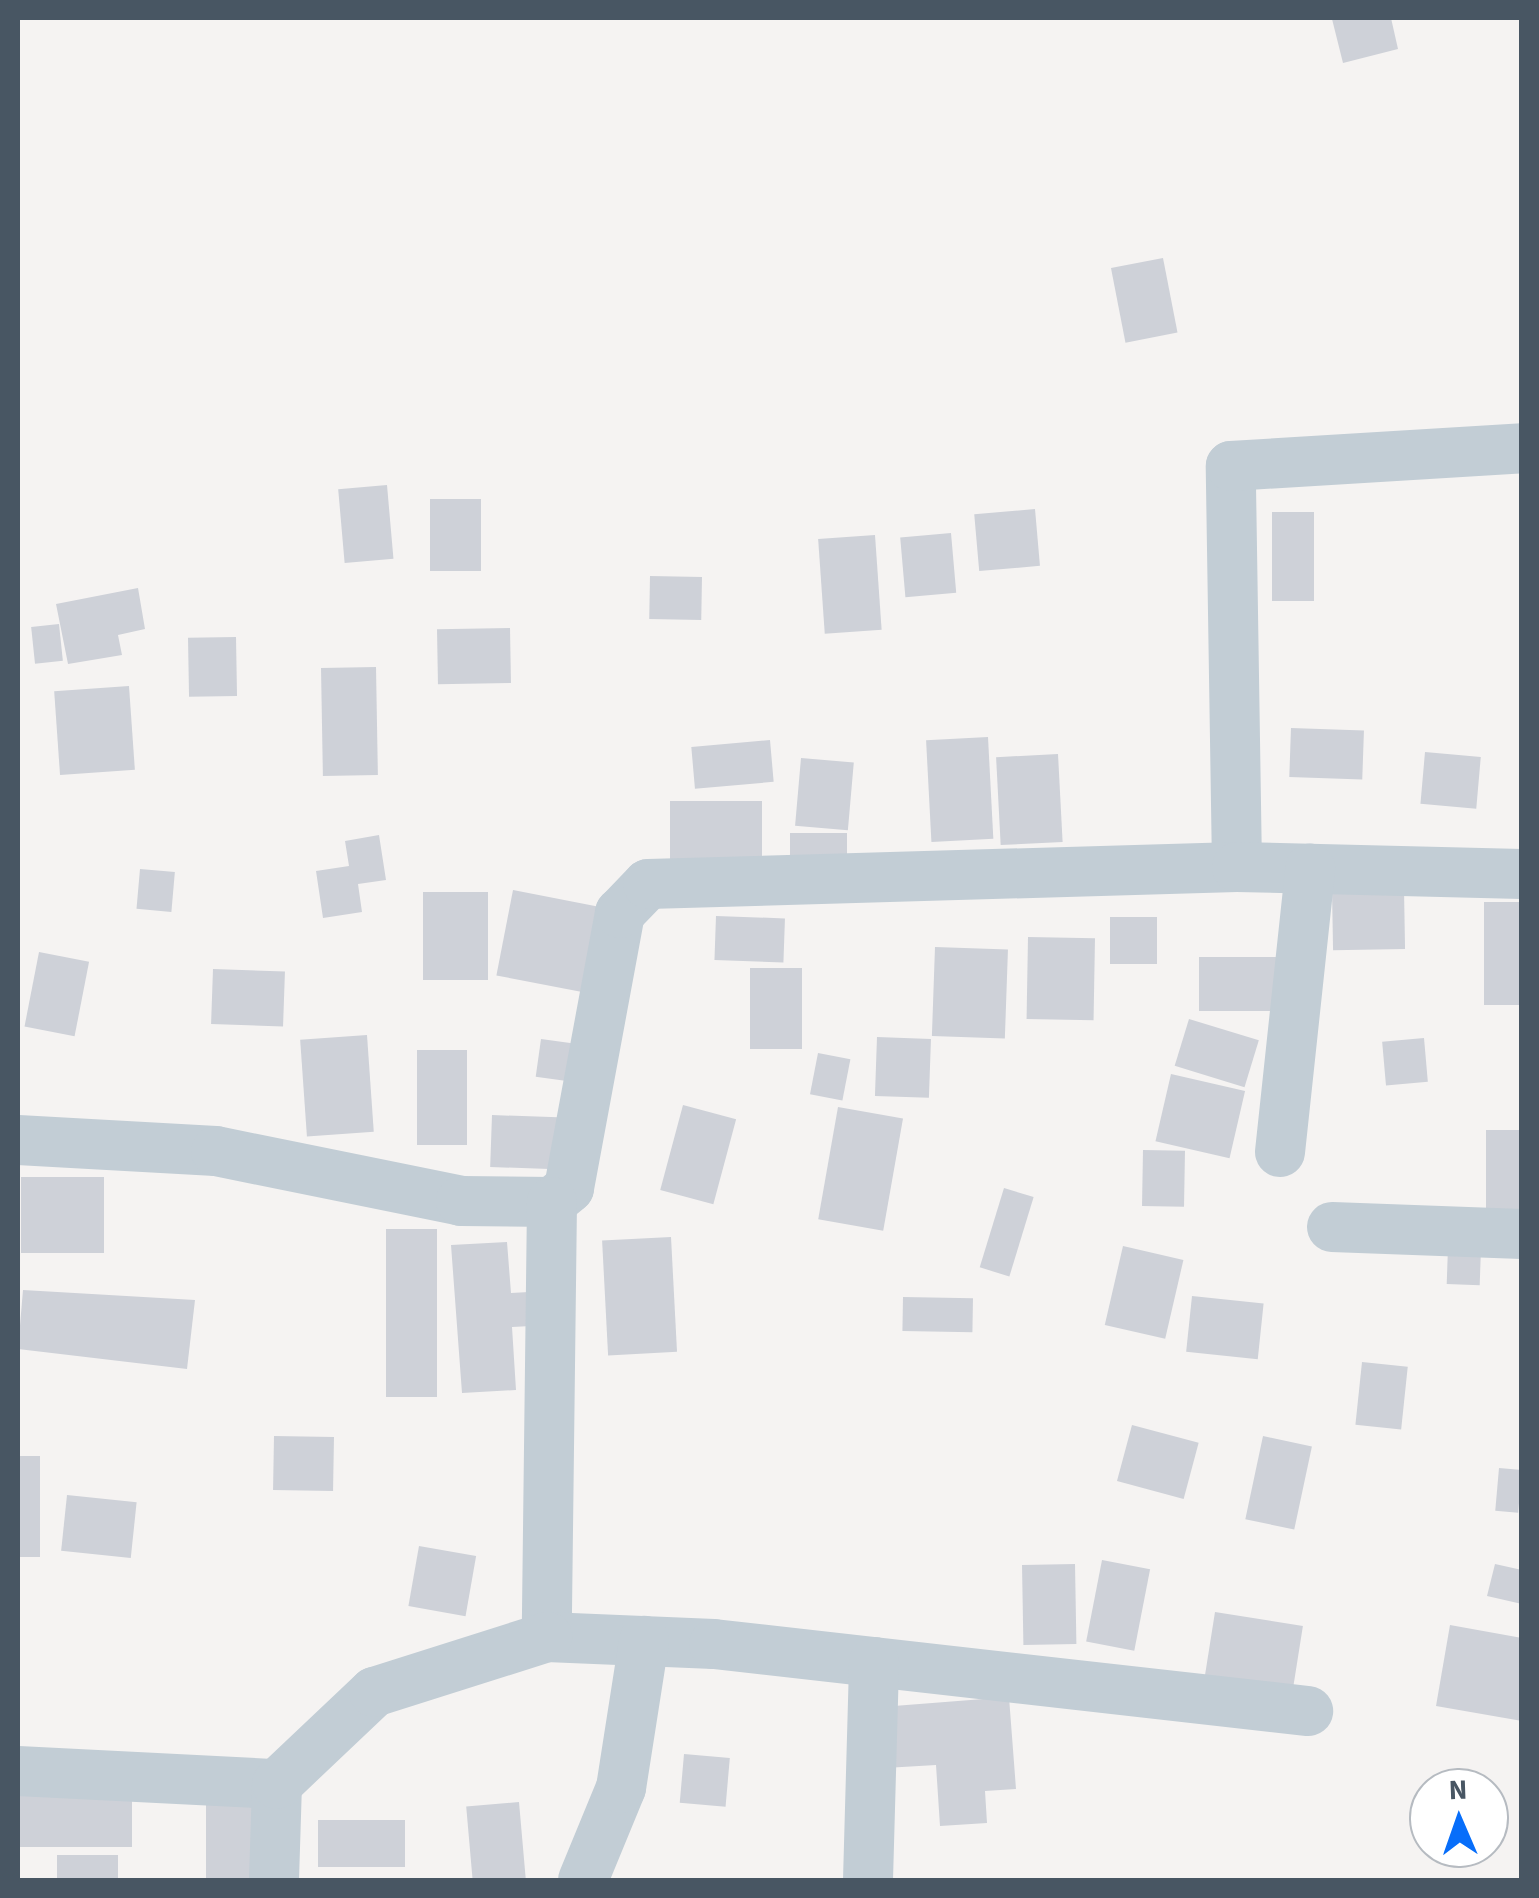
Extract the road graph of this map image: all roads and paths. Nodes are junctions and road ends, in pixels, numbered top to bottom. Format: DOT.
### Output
graph roads {
  1 [pos="1522,448"];
  2 [pos="1237,867"];
  3 [pos="1310,869"];
  4 [pos="1522,874"];
  5 [pos="18,1140"];
  6 [pos="1280,1152"];
  7 [pos="552,1202"];
  8 [pos="1332,1227"];
  9 [pos="1522,1234"];
  10 [pos="547,1637"];
  11 [pos="644,1641"];
  12 [pos="874,1662"];
  13 [pos="1308,1711"];
  14 [pos="18,1771"];
  15 [pos="277,1784"];
  16 [pos="274,1880"];
  17 [pos="583,1880"];
  18 [pos="868,1880"];
  1 -- 2 [label="street"];
  2 -- 3 [label="street"];
  2 -- 7 [label="street"];
  3 -- 4 [label="street"];
  3 -- 6 [label="street"];
  5 -- 7 [label="street"];
  7 -- 10 [label="street"];
  8 -- 9 [label="street"];
  10 -- 11 [label="street"];
  10 -- 15 [label="street"];
  11 -- 12 [label="street"];
  11 -- 17 [label="street"];
  12 -- 13 [label="street"];
  12 -- 18 [label="street"];
  14 -- 15 [label="street"];
  15 -- 16 [label="street"];
}
